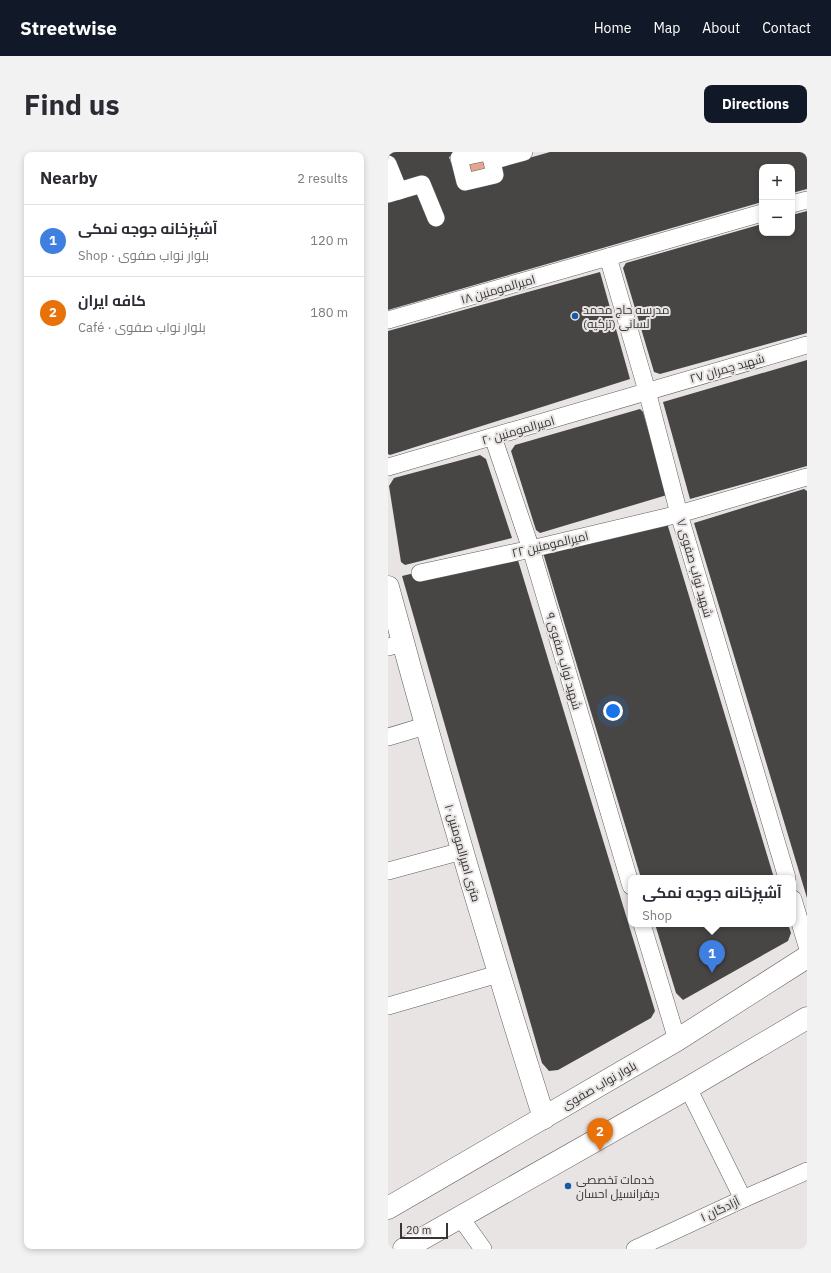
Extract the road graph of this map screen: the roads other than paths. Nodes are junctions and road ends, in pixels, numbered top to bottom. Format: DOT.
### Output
graph roads {
  1 [pos="524,152"];
  2 [pos="490,155"];
  3 [pos="388,164"];
  4 [pos="393,192"];
  5 [pos="807,200"];
  6 [pos="795,203"];
  7 [pos="759,214"];
  8 [pos="436,218"];
  9 [pos="608,257"];
  10 [pos="388,320"];
  11 [pos="807,345"];
  12 [pos="647,391"];
  13 [pos="493,437"];
  14 [pos="388,467"];
  15 [pos="807,477"];
  16 [pos="679,514"];
  17 [pos="531,549"];
  18 [pos="420,573"];
  19 [pos="388,587"];
  20 [pos="395,645"];
  21 [pos="426,726"];
  22 [pos="388,737"];
  23 [pos="462,851"];
  24 [pos="388,871"];
  25 [pos="786,875"];
  26 [pos="628,876"];
  27 [pos="796,909"];
  28 [pos="643,927"];
  29 [pos="807,946"];
  30 [pos="807,957"];
  31 [pos="498,974"];
  32 [pos="388,1006"];
  33 [pos="807,1018"];
  34 [pos="677,1040"];
  35 [pos="688,1088"];
  36 [pos="544,1118"];
  37 [pos="807,1171"];
  38 [pos="743,1198"];
  39 [pos="388,1208"];
  40 [pos="460,1217"];
  41 [pos="404,1249"];
  42 [pos="483,1249"];
  43 [pos="634,1249"];
  1 -- 2 [label="street"];
  3 -- 4 [label="street"];
  4 -- 8 [label="street"];
  5 -- 6 [label="street"];
  7 -- 9 [label="street, امیرالمومنین ۱۸"];
  9 -- 10 [label="street, امیرالمومنین ۱۸"];
  9 -- 12 [label="street, شهید نواب صفوی ۷"];
  11 -- 12 [label="street, شهید چمران ۲۷"];
  12 -- 13 [label="street, امیرالمومنین ۲۰"];
  12 -- 16 [label="street, شهید نواب صفوی ۷"];
  13 -- 14 [label="street, امیرالمومنین ۲۰"];
  13 -- 17 [label="street, شهید نواب صفوی ۹"];
  15 -- 16 [label="street, امیرالمومنین ۲۲"];
  16 -- 17 [label="street, امیرالمومنین ۲۲"];
  16 -- 25 [label="street, شهید نواب صفوی ۷"];
  17 -- 18 [label="street, امیرالمومنین ۲۲"];
  17 -- 26 [label="street, شهید نواب صفوی ۹"];
  19 -- 20 [label="main road, ۱۰ متری امیرالمومنین"];
  20 -- 21 [label="main road, ۱۰ متری امیرالمومنین"];
  21 -- 22 [label="street"];
  21 -- 23 [label="main road, ۱۰ متری امیرالمومنین"];
  23 -- 24 [label="street"];
  23 -- 31 [label="main road, ۱۰ متری امیرالمومنین"];
  27 -- 29 [label="street"];
  28 -- 34 [label="street"];
  30 -- 34 [label="main road, بلوار نواب صفوی"];
  31 -- 32 [label="street"];
  31 -- 36 [label="main road, ۱۰ متری امیرالمومنین"];
  33 -- 35 [label="main road"];
  34 -- 36 [label="main road, بلوار نواب صفوی"];
  35 -- 38 [label="street"];
  35 -- 40 [label="main road"];
  36 -- 39 [label="main road, بلوار نواب صفوی"];
  37 -- 38 [label="street, آزادگان ۱"];
  38 -- 43 [label="street, آزادگان ۱"];
  40 -- 41 [label="main road"];
  40 -- 42 [label="street"];
}
